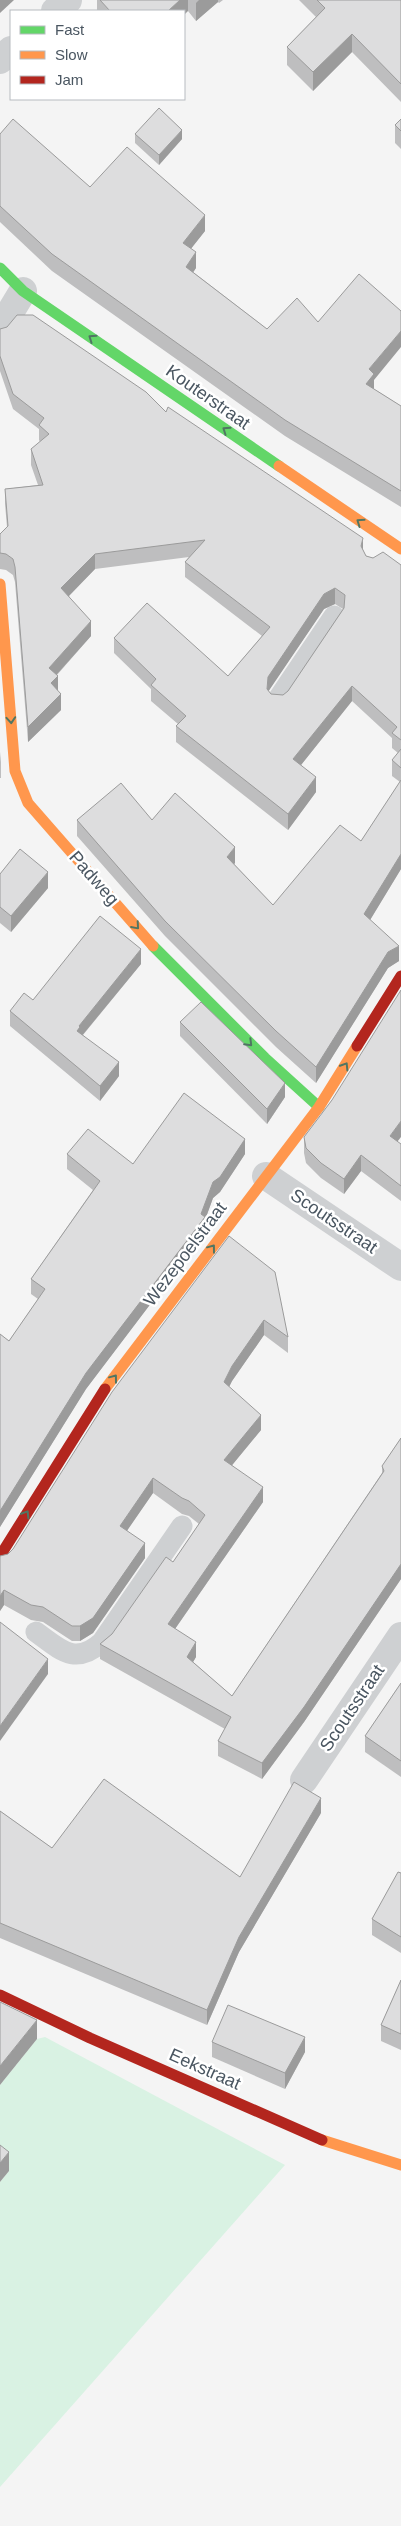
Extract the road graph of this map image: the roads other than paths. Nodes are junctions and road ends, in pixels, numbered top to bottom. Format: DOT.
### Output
graph roads {
  1 [pos="68,0"];
  2 [pos="56,10"];
  3 [pos="10,51"];
  4 [pos="0,60"];
  5 [pos="0,268"];
  6 [pos="23,291"];
  7 [pos="0,329"];
  8 [pos="388,547"];
  9 [pos="0,584"];
  10 [pos="334,616"];
  11 [pos="278,699"];
  12 [pos="401,976"];
  13 [pos="319,1107"];
  14 [pos="266,1176"];
  15 [pos="401,1267"];
  16 [pos="182,1526"];
  17 [pos="0,1556"];
  18 [pos="36,1632"];
  19 [pos="401,1636"];
  20 [pos="304,1780"];
  21 [pos="0,1995"];
  22 [pos="401,2165"];
  1 -- 2 [label="street"];
  3 -- 4 [label="street"];
  5 -- 6 [label="street, Kouterstraat"];
  6 -- 7 [label="street"];
  8 -- 6 [label="street, Kouterstraat, one-way"];
  9 -- 13 [label="street, Padweg, one-way"];
  10 -- 11 [label="lane"];
  13 -- 12 [label="street, Wezepoelstraat, one-way"];
  13 -- 14 [label="street, Wezepoelstraat"];
  14 -- 15 [label="street, Scoutsstraat"];
  17 -- 14 [label="street, Wezepoelstraat, one-way"];
  16 -- 18 [label="lane"];
  19 -- 20 [label="street, Scoutsstraat"];
  21 -- 22 [label="street, Eekstraat"];
}
